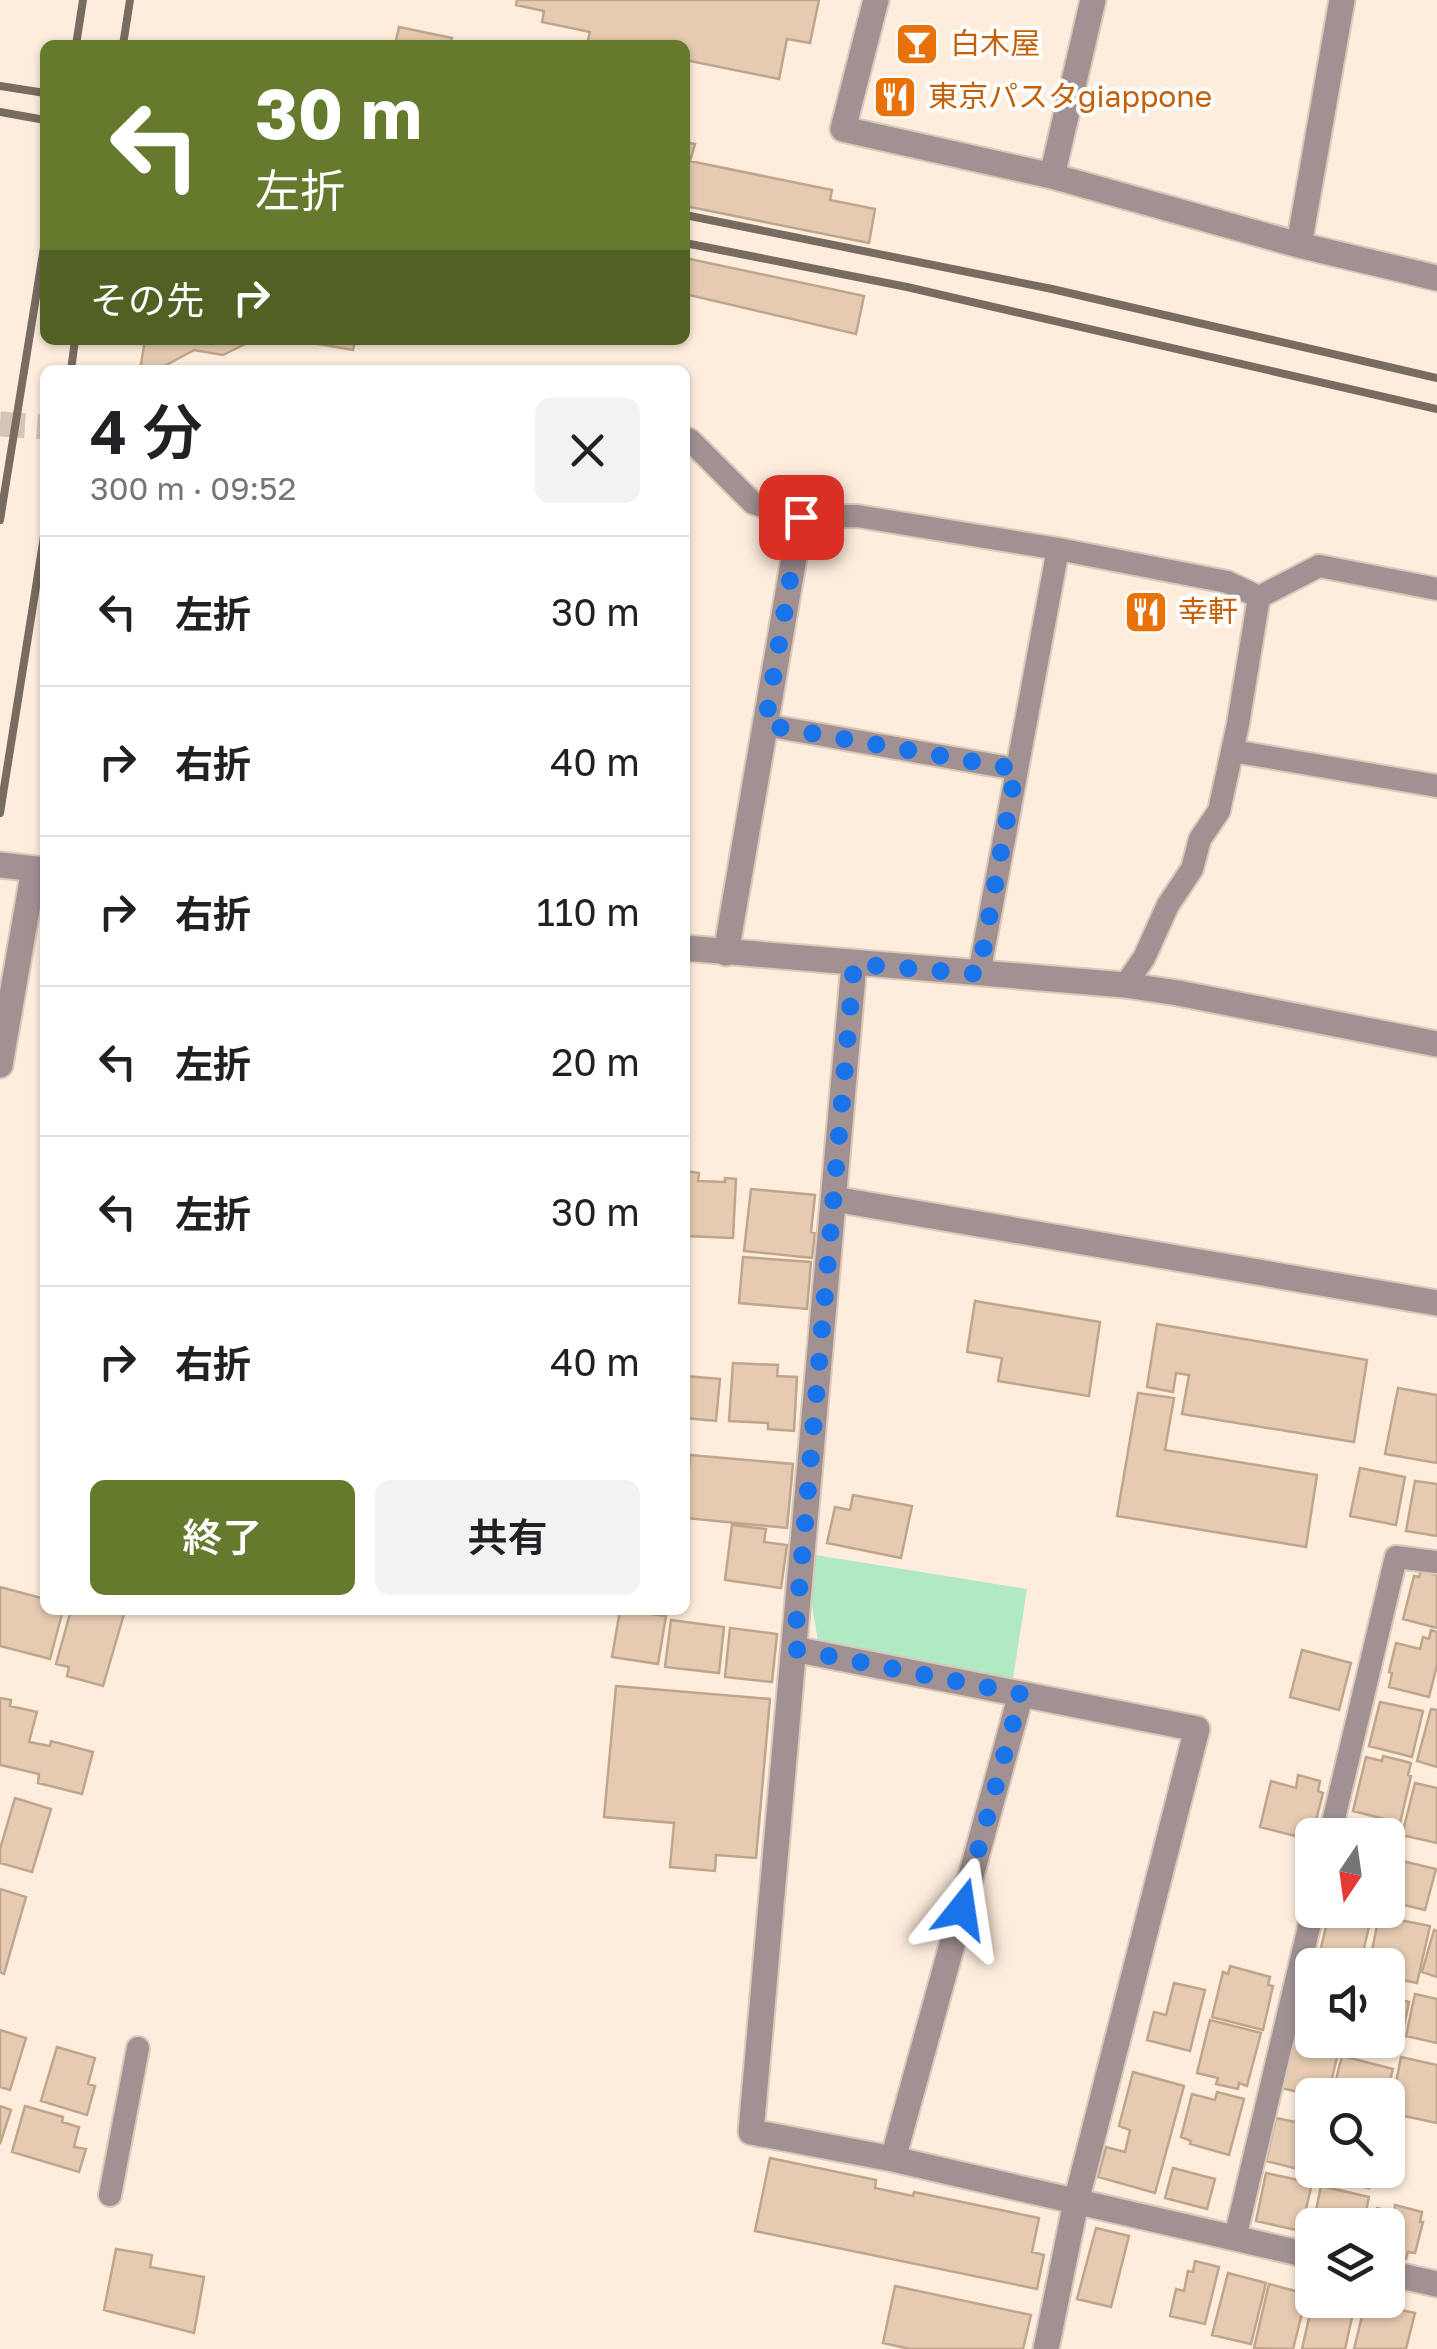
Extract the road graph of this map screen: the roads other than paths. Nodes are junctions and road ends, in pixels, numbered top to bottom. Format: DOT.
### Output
graph roads {
  1 [pos="876,0"];
  2 [pos="1093,0"];
  3 [pos="1342,0"];
  4 [pos="1052,176"];
  5 [pos="1299,245"];
  6 [pos="1437,278"];
  7 [pos="690,440"];
  8 [pos="801,517"];
  9 [pos="1058,549"];
  10 [pos="1437,589"];
  11 [pos="1259,597"];
  12 [pos="765,725"];
  13 [pos="1233,751"];
  14 [pos="1016,769"];
  15 [pos="1437,786"];
  16 [pos="0,865"];
  17 [pos="40,870"];
  18 [pos="690,949"];
  19 [pos="726,953"];
  20 [pos="854,964"];
  21 [pos="979,974"];
  22 [pos="1125,985"];
  23 [pos="1437,1044"];
  24 [pos="0,1065"];
  25 [pos="834,1199"];
  26 [pos="1437,1303"];
  27 [pos="1437,1562"];
  28 [pos="794,1649"];
  29 [pos="1021,1694"];
  30 [pos="1334,1818"];
  31 [pos="1309,1928"];
  32 [pos="138,2048"];
  33 [pos="893,2160"];
  34 [pos="110,2195"];
  35 [pos="1076,2202"];
  36 [pos="1235,2238"];
  37 [pos="1295,2252"];
  38 [pos="1405,2277"];
  39 [pos="1437,2284"];
  40 [pos="1046,2349"];
  1 -- 4 [label="street"];
  2 -- 4 [label="street"];
  3 -- 5 [label="street"];
  4 -- 5 [label="street"];
  5 -- 6 [label="street"];
  7 -- 8 [label="lane"];
  8 -- 9 [label="lane"];
  8 -- 12 [label="street"];
  9 -- 11 [label="lane"];
  9 -- 14 [label="lane"];
  10 -- 11 [label="lane"];
  11 -- 13 [label="lane"];
  12 -- 14 [label="lane"];
  12 -- 19 [label="street"];
  13 -- 15 [label="lane"];
  13 -- 22 [label="lane"];
  14 -- 21 [label="lane"];
  16 -- 17 [label="street"];
  17 -- 24 [label="street"];
  18 -- 19 [label="street"];
  19 -- 20 [label="street"];
  20 -- 21 [label="street"];
  20 -- 25 [label="street"];
  21 -- 22 [label="street"];
  22 -- 23 [label="street"];
  25 -- 26 [label="street"];
  25 -- 28 [label="street"];
  27 -- 30 [label="lane"];
  28 -- 29 [label="street"];
  28 -- 33 [label="street"];
  29 -- 33 [label="street"];
  29 -- 35 [label="street"];
  31 -- 36 [label="lane"];
  32 -- 34 [label="lane"];
  33 -- 35 [label="street"];
  35 -- 36 [label="street"];
  35 -- 40 [label="street"];
  36 -- 37 [label="street"];
  38 -- 39 [label="street"];
}
